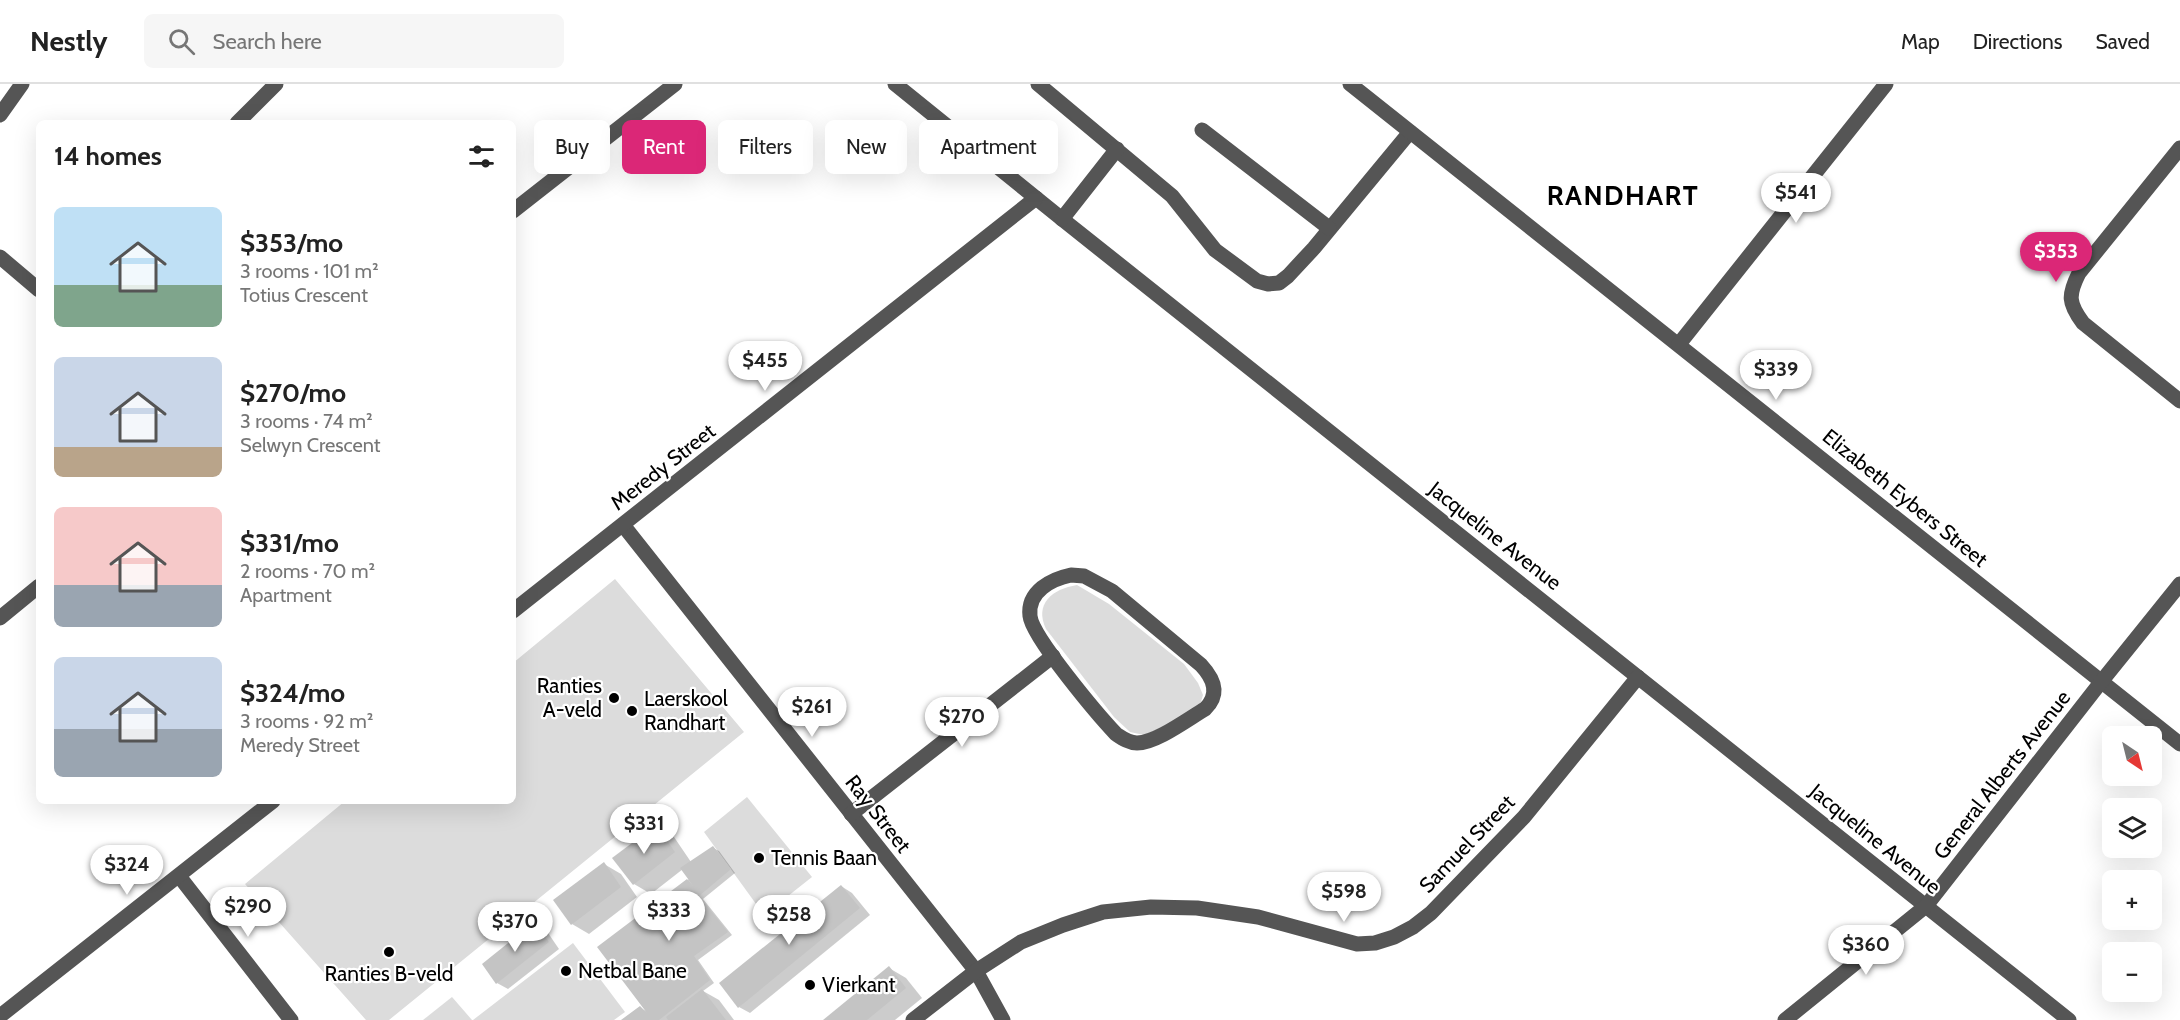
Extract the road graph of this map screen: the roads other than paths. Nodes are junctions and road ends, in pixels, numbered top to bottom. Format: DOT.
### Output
graph roads {
  1 [pos="22,84"];
  2 [pos="276,84"];
  3 [pos="675,84"];
  4 [pos="895,84"];
  5 [pos="1038,84"];
  6 [pos="1350,84"];
  7 [pos="1886,84"];
  8 [pos="0,115"];
  9 [pos="240,120"];
  10 [pos="1202,130"];
  11 [pos="1410,132"];
  12 [pos="2180,148"];
  13 [pos="1117,149"];
  14 [pos="1036,198"];
  15 [pos="516,210"];
  16 [pos="1062,219"];
  17 [pos="1329,228"];
  18 [pos="0,257"];
  19 [pos="36,287"];
  20 [pos="1679,344"];
  21 [pos="2180,401"];
  22 [pos="623,525"];
  23 [pos="2180,584"];
  24 [pos="36,588"];
  25 [pos="516,609"];
  26 [pos="0,618"];
  27 [pos="1053,656"];
  28 [pos="1638,677"];
  29 [pos="2101,682"];
  30 [pos="2180,744"];
  31 [pos="269,804"];
  32 [pos="851,814"];
  33 [pos="179,876"];
  34 [pos="1926,906"];
  35 [pos="976,971"];
  36 [pos="0,1016"];
  37 [pos="291,1020"];
  38 [pos="913,1020"];
  39 [pos="1003,1020"];
  40 [pos="1785,1020"];
  41 [pos="2069,1020"];
  1 -- 8 [label="street"];
  2 -- 9 [label="street"];
  3 -- 15 [label="street"];
  4 -- 14 [label="street, Jacqueline Avenue"];
  5 -- 13 [label="street"];
  6 -- 11 [label="street, Elizabeth Eybers Street"];
  7 -- 20 [label="street"];
  10 -- 17 [label="street"];
  11 -- 17 [label="street"];
  11 -- 20 [label="street, Elizabeth Eybers Street"];
  12 -- 21 [label="street"];
  13 -- 16 [label="street"];
  13 -- 17 [label="street"];
  14 -- 16 [label="street, Jacqueline Avenue"];
  14 -- 22 [label="street, Meredy Street"];
  16 -- 28 [label="street, Jacqueline Avenue"];
  18 -- 19 [label="street"];
  20 -- 29 [label="street, Elizabeth Eybers Street"];
  22 -- 25 [label="street, Meredy Street"];
  22 -- 32 [label="street, Ray Street"];
  23 -- 29 [label="street, General Alberts Avenue"];
  24 -- 26 [label="street"];
  27 -- 27 [label="street"];
  27 -- 32 [label="street"];
  28 -- 34 [label="street, Jacqueline Avenue"];
  28 -- 35 [label="street, Samuel Street"];
  29 -- 30 [label="street, Elizabeth Eybers Street"];
  29 -- 34 [label="street, General Alberts Avenue"];
  31 -- 33 [label="street"];
  32 -- 35 [label="street, Ray Street"];
  33 -- 36 [label="street"];
  33 -- 37 [label="street"];
  34 -- 40 [label="street, General Alberts Avenue"];
  34 -- 41 [label="street, Jacqueline Avenue"];
  35 -- 38 [label="street, Samuel Street"];
  35 -- 39 [label="street, Ray Street"];
}
